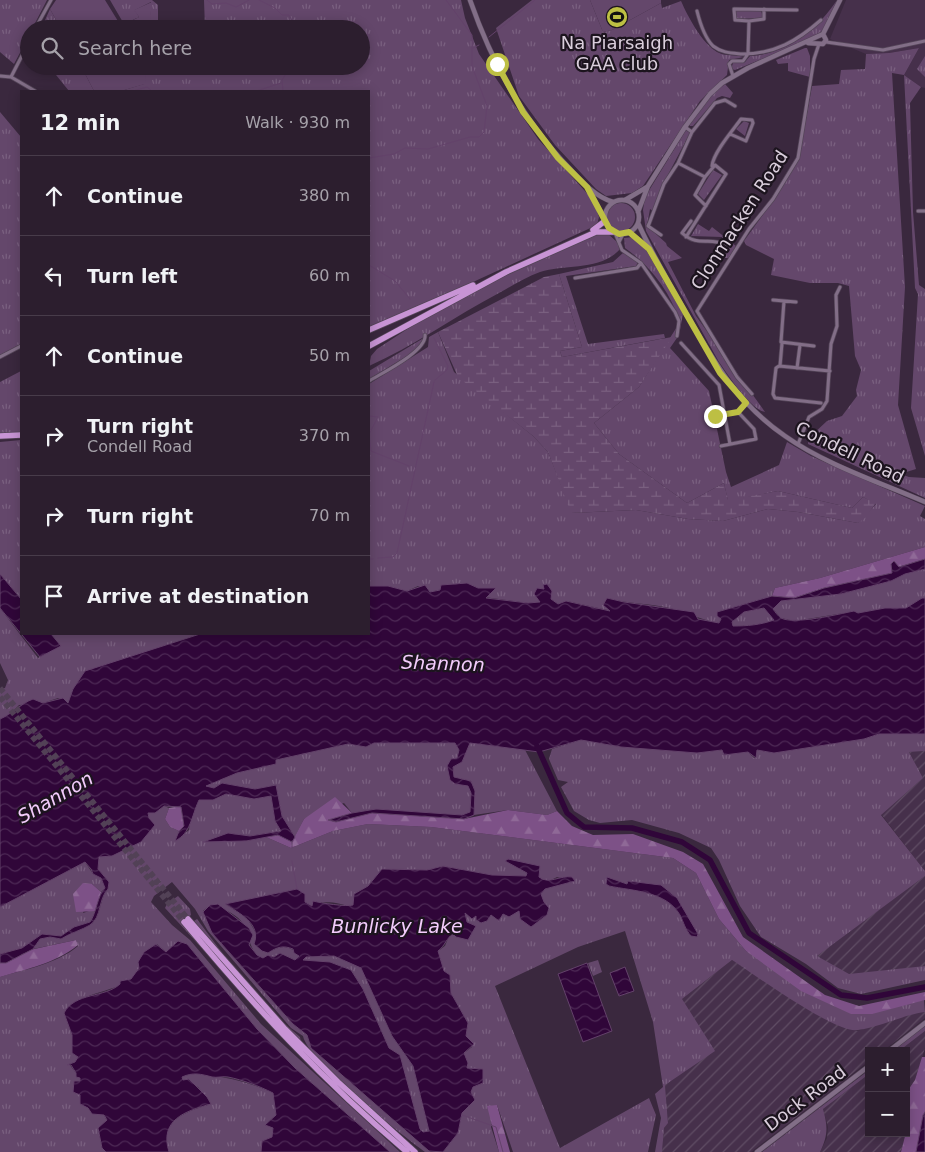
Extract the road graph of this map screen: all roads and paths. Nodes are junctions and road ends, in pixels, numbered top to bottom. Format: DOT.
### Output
graph roads {
  1 [pos="51,0"];
  2 [pos="470,0"];
  3 [pos="840,0"];
  4 [pos="764,9"];
  5 [pos="797,10"];
  6 [pos="697,11"];
  7 [pos="40,20"];
  8 [pos="821,20"];
  9 [pos="749,21"];
  10 [pos="823,34"];
  11 [pos="925,39"];
  12 [pos="817,42"];
  13 [pos="826,42"];
  14 [pos="748,54"];
  15 [pos="20,60"];
  16 [pos="0,76"];
  17 [pos="733,76"];
  18 [pos="11,77"];
  19 [pos="32,90"];
  20 [pos="733,98"];
  21 [pos="730,103"];
  22 [pos="735,106"];
  23 [pos="685,127"];
  24 [pos="692,132"];
  25 [pos="730,134"];
  26 [pos="678,163"];
  27 [pos="712,166"];
  28 [pos="705,177"];
  29 [pos="648,186"];
  30 [pos="587,187"];
  31 [pos="625,200"];
  32 [pos="613,202"];
  33 [pos="706,206"];
  34 [pos="918,211"];
  35 [pos="925,211"];
  36 [pos="638,212"];
  37 [pos="605,220"];
  38 [pos="691,221"];
  39 [pos="638,223"];
  40 [pos="614,232"];
  41 [pos="629,232"];
  42 [pos="623,234"];
  43 [pos="661,235"];
  44 [pos="686,237"];
  45 [pos="619,242"];
  46 [pos="726,245"];
  47 [pos="649,249"];
  48 [pos="641,262"];
  49 [pos="575,278"];
  50 [pos="840,287"];
  51 [pos="773,300"];
  52 [pos="784,301"];
  53 [pos="796,302"];
  54 [pos="370,330"];
  55 [pos="425,336"];
  56 [pos="677,336"];
  57 [pos="782,342"];
  58 [pos="681,343"];
  59 [pos="370,345"];
  60 [pos="800,345"];
  61 [pos="814,346"];
  62 [pos="20,347"];
  63 [pos="0,357"];
  64 [pos="780,366"];
  65 [pos="797,368"];
  66 [pos="830,371"];
  67 [pos="370,380"];
  68 [pos="752,394"];
  69 [pos="814,402"];
  70 [pos="746,403"];
  71 [pos="821,403"];
  72 [pos="813,409"];
  73 [pos="738,412"];
  74 [pos="724,415"];
  75 [pos="715,416"];
  76 [pos="20,436"];
  77 [pos="0,438"];
  78 [pos="730,444"];
  79 [pos="798,444"];
  80 [pos="721,446"];
  81 [pos="925,502"];
  82 [pos="925,1023"];
  83 [pos="894,1047"];
  84 [pos="865,1069"];
  85 [pos="405,1152"];
  86 [pos="417,1152"];
  87 [pos="757,1152"];
  1 -- 7 [label="street"];
  2 -- 30 [label="main road"];
  3 -- 10 [label="main road"];
  4 -- 5 [label="street"];
  4 -- 9 [label="street"];
  4 -- 9 [label="street"];
  6 -- 14 [label="street"];
  8 -- 14 [label="street"];
  9 -- 14 [label="street"];
  10 -- 12 [label="main road"];
  10 -- 13 [label="main road"];
  11 -- 13 [label="street"];
  12 -- 13 [label="main road"];
  12 -- 17 [label="main road"];
  12 -- 68 [label="street, Clonmacken Road"];
  14 -- 17 [label="street"];
  15 -- 18 [label="street"];
  16 -- 18 [label="street"];
  17 -- 23 [label="main road"];
  18 -- 19 [label="street"];
  20 -- 21 [label="street"];
  21 -- 22 [label="street"];
  21 -- 24 [label="street"];
  23 -- 24 [label="street"];
  23 -- 29 [label="main road"];
  24 -- 26 [label="street"];
  25 -- 25 [label="street"];
  25 -- 27 [label="street"];
  26 -- 28 [label="street"];
  26 -- 43 [label="street"];
  27 -- 28 [label="street"];
  27 -- 33 [label="street"];
  28 -- 33 [label="street"];
  29 -- 31 [label="main road"];
  29 -- 36 [label="main road"];
  30 -- 32 [label="main road"];
  30 -- 37 [label="main road"];
  31 -- 32 [label="main road"];
  31 -- 36 [label="main road"];
  32 -- 37 [label="main road"];
  33 -- 44 [label="street"];
  34 -- 35 [label="street"];
  36 -- 39 [label="main road"];
  37 -- 40 [label="main road"];
  37 -- 54 [label="highway"];
  38 -- 44 [label="street"];
  39 -- 41 [label="main road"];
  39 -- 47 [label="main road"];
  40 -- 42 [label="main road"];
  40 -- 45 [label="street"];
  40 -- 59 [label="highway"];
  41 -- 42 [label="main road"];
  41 -- 47 [label="main road"];
  42 -- 45 [label="street"];
  44 -- 46 [label="street"];
  45 -- 48 [label="street"];
  47 -- 70 [label="main road, Condell Road"];
  48 -- 49 [label="street"];
  48 -- 56 [label="street"];
  50 -- 66 [label="street"];
  51 -- 52 [label="street"];
  52 -- 53 [label="street"];
  52 -- 57 [label="street"];
  55 -- 67 [label="street"];
  57 -- 60 [label="street"];
  57 -- 64 [label="street"];
  58 -- 74 [label="street"];
  60 -- 61 [label="street"];
  60 -- 65 [label="street"];
  62 -- 63 [label="street"];
  64 -- 65 [label="street"];
  64 -- 69 [label="street"];
  65 -- 66 [label="street"];
  66 -- 79 [label="street"];
  69 -- 71 [label="street"];
  69 -- 72 [label="street"];
  70 -- 73 [label="street"];
  70 -- 79 [label="main road, Condell Road"];
  73 -- 74 [label="street"];
  73 -- 78 [label="street"];
  74 -- 75 [label="street"];
  74 -- 78 [label="street"];
  76 -- 77 [label="highway"];
  78 -- 80 [label="street"];
  79 -- 81 [label="main road, Condell Road"];
  82 -- 83 [label="main road"];
  84 -- 87 [label="main road, Dock Road"];
  85 -- 86 [label="highway"];
}
